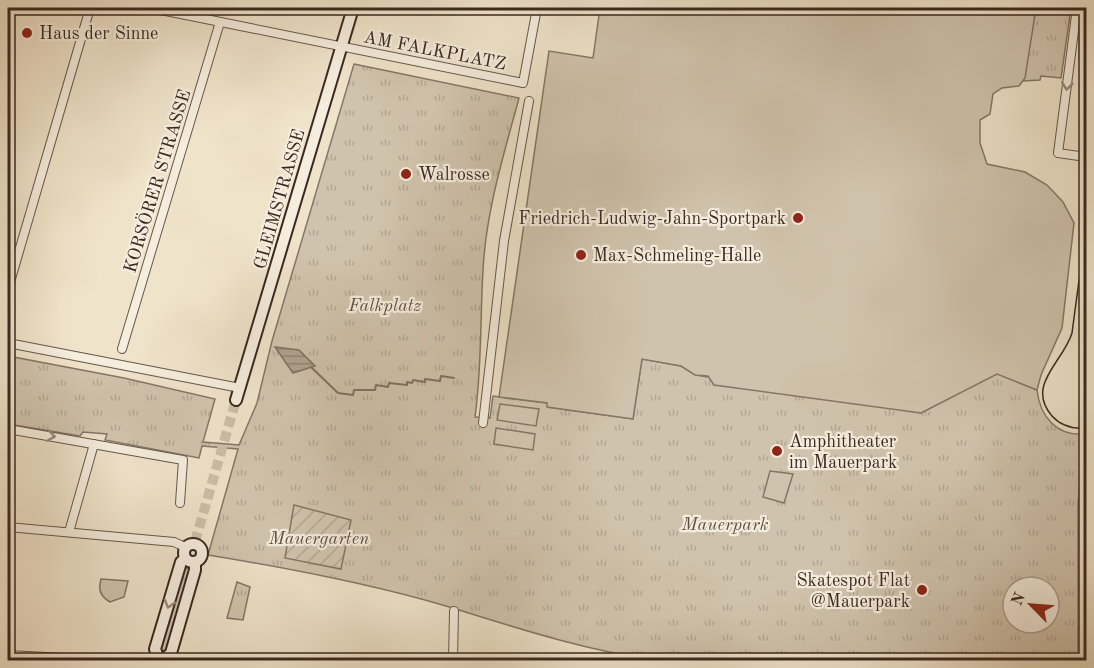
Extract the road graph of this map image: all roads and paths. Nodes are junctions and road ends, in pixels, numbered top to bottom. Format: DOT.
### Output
graph roads {
  1 [pos="90,8"];
  2 [pos="151,8"];
  3 [pos="353,8"];
  4 [pos="537,8"];
  5 [pos="1077,8"];
  6 [pos="220,22"];
  7 [pos="341,47"];
  8 [pos="530,101"];
  9 [pos="1086,157"];
  10 [pos="8,289"];
  11 [pos="8,343"];
  12 [pos="122,349"];
  13 [pos="240,388"];
  14 [pos="236,400"];
  15 [pos="483,423"];
  16 [pos="8,429"];
  17 [pos="94,444"];
  18 [pos="180,503"];
  19 [pos="8,527"];
  20 [pos="69,532"];
  21 [pos="191,551"];
  22 [pos="454,611"];
  23 [pos="10,657"];
  24 [pos="102,660"];
  25 [pos="161,660"];
  26 [pos="453,660"];
  1 -- 10 [label="street"];
  2 -- 6 [label="street, AM FALKPLATZ"];
  3 -- 7 [label="street, GLEIMSTRASSE"];
  4 -- 7 [label="street, AM FALKPLATZ"];
  5 -- 9 [label="street, one-way"];
  6 -- 7 [label="street, AM FALKPLATZ"];
  6 -- 12 [label="street, KORSÖRER STRASSE"];
  7 -- 13 [label="street, GLEIMSTRASSE"];
  8 -- 15 [label="street"];
  11 -- 13 [label="street"];
  13 -- 14 [label="street, GLEIMSTRASSE"];
  16 -- 17 [label="street, one-way"];
  17 -- 18 [label="street"];
  17 -- 20 [label="street"];
  19 -- 20 [label="street"];
  20 -- 21 [label="street"];
  21 -- 25 [label="street"];
  21 -- 25 [label="street, one-way"];
  22 -- 26 [label="street"];
  23 -- 24 [label="street"];
}
